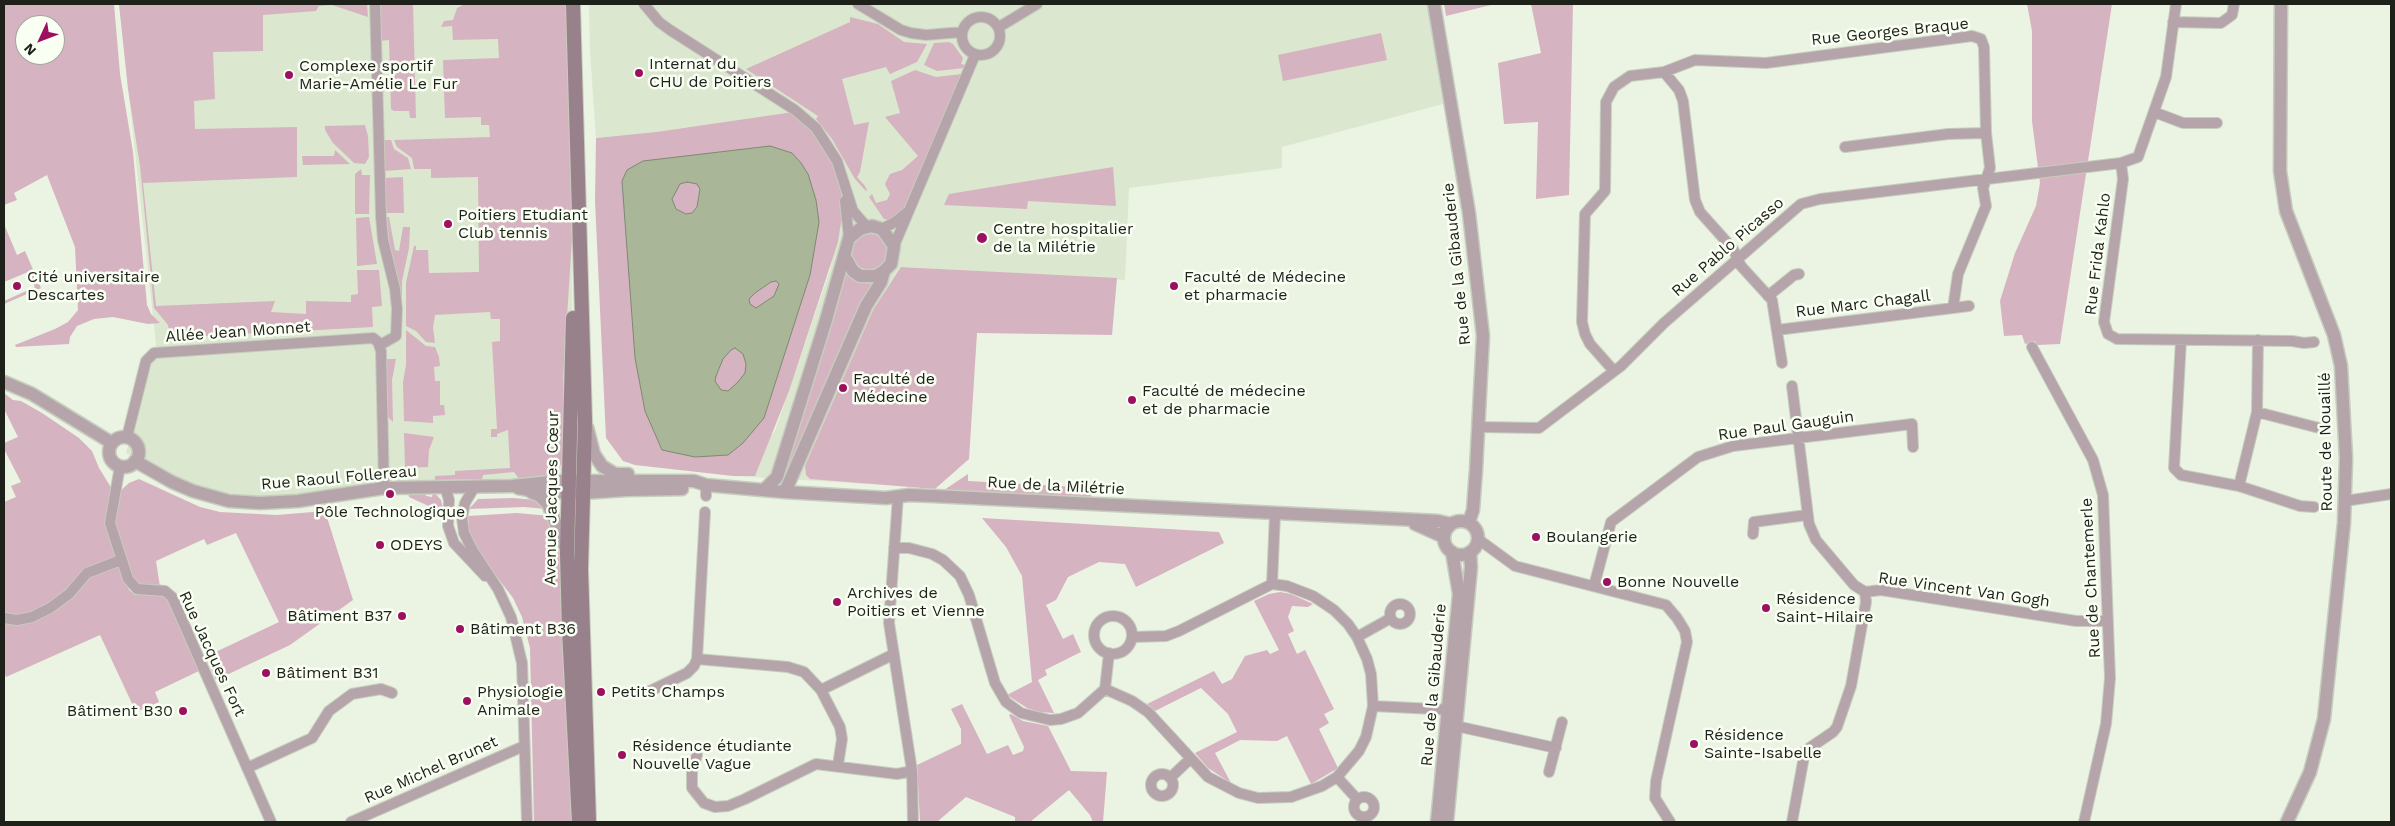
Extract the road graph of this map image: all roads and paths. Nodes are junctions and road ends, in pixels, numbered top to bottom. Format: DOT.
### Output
graph roads {
  1 [pos="375,4"];
  2 [pos="573,4"];
  3 [pos="644,4"];
  4 [pos="858,4"];
  5 [pos="1037,4"];
  6 [pos="1434,4"];
  7 [pos="2176,4"];
  8 [pos="2234,4"];
  9 [pos="2281,4"];
  10 [pos="2173,22"];
  11 [pos="999,27"];
  12 [pos="962,32"];
  13 [pos="976,55"];
  14 [pos="1664,72"];
  15 [pos="2154,112"];
  16 [pos="2217,123"];
  17 [pos="1986,133"];
  18 [pos="1845,147"];
  19 [pos="2121,163"];
  20 [pos="576,174"];
  21 [pos="1986,179"];
  22 [pos="844,186"];
  23 [pos="908,211"];
  24 [pos="867,227"];
  25 [pos="882,230"];
  26 [pos="849,238"];
  27 [pos="894,246"];
  28 [pos="845,257"];
  29 [pos="1737,258"];
  30 [pos="884,271"];
  31 [pos="1799,274"];
  32 [pos="1768,296"];
  33 [pos="1969,306"];
  34 [pos="1953,308"];
  35 [pos="1777,330"];
  36 [pos="2181,340"];
  37 [pos="2258,340"];
  38 [pos="2314,342"];
  39 [pos="380,345"];
  40 [pos="2032,347"];
  41 [pos="1782,363"];
  42 [pos="1614,371"];
  43 [pos="4,382"];
  44 [pos="1792,386"];
  45 [pos="798,411"];
  46 [pos="2257,412"];
  47 [pos="585,421"];
  48 [pos="1479,427"];
  49 [pos="2319,428"];
  50 [pos="127,437"];
  51 [pos="1799,437"];
  52 [pos="112,443"];
  53 [pos="1913,446"];
  54 [pos="135,461"];
  55 [pos="120,466"];
  56 [pos="665,481"];
  57 [pos="445,486"];
  58 [pos="475,486"];
  59 [pos="512,486"];
  60 [pos="2239,486"];
  61 [pos="569,487"];
  62 [pos="584,487"];
  63 [pos="384,488"];
  64 [pos="765,489"];
  65 [pos="706,490"];
  66 [pos="528,491"];
  67 [pos="785,492"];
  68 [pos="2391,494"];
  69 [pos="898,496"];
  70 [pos="2345,501"];
  71 [pos="2314,507"];
  72 [pos="705,512"];
  73 [pos="1275,514"];
  74 [pos="1808,515"];
  75 [pos="1403,521"];
  76 [pos="1469,522"];
  77 [pos="1451,524"];
  78 [pos="1753,534"];
  79 [pos="1444,537"];
  80 [pos="1478,539"];
  81 [pos="894,548"];
  82 [pos="1452,552"];
  83 [pos="1470,552"];
  84 [pos="567,553"];
  85 [pos="122,560"];
  86 [pos="1272,584"];
  87 [pos="1594,586"];
  88 [pos="498,589"];
  89 [pos="1864,592"];
  90 [pos="4,618"];
  91 [pos="1391,618"];
  92 [pos="2108,621"];
  93 [pos="1133,637"];
  94 [pos="1357,637"];
  95 [pos="1109,653"];
  96 [pos="894,654"];
  97 [pos="697,659"];
  98 [pos="1105,689"];
  99 [pos="821,690"];
  100 [pos="392,693"];
  101 [pos="646,693"];
  102 [pos="1373,706"];
  103 [pos="1453,710"];
  104 [pos="1562,722"];
  105 [pos="1456,726"];
  106 [pos="524,746"];
  107 [pos="1556,748"];
  108 [pos="697,755"];
  109 [pos="1190,759"];
  110 [pos="838,766"];
  111 [pos="247,768"];
  112 [pos="912,771"];
  113 [pos="1549,772"];
  114 [pos="1337,777"];
  115 [pos="1170,778"];
  116 [pos="1357,799"];
  117 [pos="271,822"];
  118 [pos="351,822"];
  119 [pos="527,822"];
  120 [pos="580,822"];
  121 [pos="589,822"];
  122 [pos="913,822"];
  123 [pos="1437,822"];
  124 [pos="1447,822"];
  125 [pos="1670,822"];
  126 [pos="1792,822"];
  127 [pos="2084,822"];
  128 [pos="2288,822"];
  1 -- 39 [label="street"];
  2 -- 20 [label="main road, Avenue Jacques Cœur"];
  3 -- 22 [label="street"];
  4 -- 12 [label="street"];
  5 -- 11 [label="street"];
  6 -- 48 [label="street, Rue de la Gibauderie"];
  7 -- 10 [label="street, Rue Pablo Picasso"];
  8 -- 10 [label="street"];
  9 -- 70 [label="street, Route de Nouaillé"];
  10 -- 15 [label="street, Rue Pablo Picasso"];
  11 -- 12 [label="street"];
  11 -- 13 [label="street"];
  12 -- 13 [label="street"];
  13 -- 23 [label="street"];
  14 -- 17 [label="street, Rue Georges Braque"];
  14 -- 29 [label="street, Rue Marc Chagall"];
  14 -- 42 [label="street"];
  15 -- 16 [label="street"];
  15 -- 19 [label="street, Rue Pablo Picasso"];
  17 -- 18 [label="street"];
  17 -- 21 [label="street, Rue Georges Braque"];
  19 -- 21 [label="street, Rue Pablo Picasso"];
  19 -- 36 [label="street, Rue Frida Kahlo"];
  20 -- 47 [label="main road, Avenue Jacques Cœur"];
  20 -- 61 [label="main road, Avenue Jacques Cœur"];
  21 -- 29 [label="street, Rue Pablo Picasso"];
  21 -- 34 [label="street, Rue Marc Chagall"];
  22 -- 24 [label="street"];
  22 -- 26 [label="street"];
  23 -- 25 [label="street"];
  23 -- 27 [label="street"];
  24 -- 25 [label="street"];
  24 -- 26 [label="street"];
  25 -- 27 [label="street"];
  26 -- 28 [label="street"];
  27 -- 30 [label="street"];
  28 -- 30 [label="street"];
  28 -- 45 [label="street"];
  29 -- 32 [label="street, Rue Marc Chagall"];
  29 -- 42 [label="street, Rue Pablo Picasso"];
  30 -- 67 [label="street"];
  31 -- 32 [label="street"];
  32 -- 35 [label="street, Rue Marc Chagall"];
  33 -- 34 [label="street, Rue Marc Chagall"];
  34 -- 35 [label="street, Rue Marc Chagall"];
  35 -- 41 [label="street, Rue Marc Chagall"];
  36 -- 37 [label="street, Rue Frida Kahlo"];
  36 -- 60 [label="street"];
  37 -- 38 [label="street, Rue Frida Kahlo"];
  37 -- 46 [label="street"];
  39 -- 50 [label="street, Allée Jean Monnet"];
  39 -- 63 [label="street"];
  40 -- 92 [label="street, Rue de Chantemerle"];
  42 -- 48 [label="street, Rue Pablo Picasso"];
  43 -- 52 [label="street"];
  44 -- 51 [label="street, Rue Vincent Van Gogh"];
  45 -- 64 [label="street"];
  45 -- 67 [label="street"];
  46 -- 49 [label="street"];
  46 -- 60 [label="street"];
  47 -- 56 [label="street"];
  47 -- 62 [label="main road, Avenue Jacques Cœur"];
  48 -- 76 [label="street, Rue de la Gibauderie"];
  50 -- 52 [label="street"];
  50 -- 54 [label="street"];
  51 -- 53 [label="street, Rue Paul Gauguin"];
  51 -- 74 [label="street, Rue Vincent Van Gogh"];
  51 -- 87 [label="street, Rue Paul Gauguin"];
  52 -- 55 [label="street"];
  54 -- 55 [label="street"];
  54 -- 63 [label="street, Rue Raoul Follereau"];
  55 -- 85 [label="street, Rue Jacques Fort"];
  56 -- 62 [label="street, Rue de la Milétrie"];
  56 -- 65 [label="street, Rue de la Milétrie"];
  57 -- 58 [label="street, Rue Raoul Follereau"];
  57 -- 63 [label="street, Rue Raoul Follereau"];
  57 -- 88 [label="street"];
  58 -- 59 [label="street, Rue Raoul Follereau"];
  58 -- 88 [label="street"];
  59 -- 61 [label="street, Rue Raoul Follereau"];
  59 -- 66 [label="street"];
  60 -- 71 [label="street"];
  61 -- 62 [label="street"];
  61 -- 66 [label="street"];
  61 -- 84 [label="main road, Avenue Jacques Cœur"];
  62 -- 65 [label="street, Rue de la Milétrie"];
  62 -- 121 [label="main road, Avenue Jacques Cœur"];
  64 -- 65 [label="street, Rue de la Milétrie"];
  64 -- 67 [label="street, Rue de la Milétrie"];
  66 -- 84 [label="street"];
  67 -- 69 [label="street, Rue de la Milétrie"];
  68 -- 70 [label="street"];
  69 -- 73 [label="street, Rue de la Milétrie"];
  69 -- 81 [label="street"];
  70 -- 128 [label="street, Route de Nouaillé"];
  72 -- 97 [label="street"];
  73 -- 75 [label="street, Rue de la Milétrie"];
  73 -- 86 [label="street"];
  74 -- 78 [label="street"];
  74 -- 89 [label="street, Rue Vincent Van Gogh"];
  75 -- 77 [label="street, Rue de la Milétrie"];
  75 -- 79 [label="street, Rue de la Milétrie"];
  76 -- 77 [label="street"];
  76 -- 80 [label="street"];
  77 -- 79 [label="street"];
  79 -- 82 [label="street"];
  80 -- 83 [label="street"];
  80 -- 87 [label="street"];
  81 -- 96 [label="street"];
  81 -- 98 [label="street"];
  82 -- 83 [label="street"];
  82 -- 103 [label="street, Rue de la Gibauderie"];
  83 -- 103 [label="street, Rue de la Gibauderie"];
  84 -- 120 [label="main road, Avenue Jacques Cœur"];
  85 -- 90 [label="street"];
  85 -- 111 [label="street, Rue Jacques Fort"];
  86 -- 93 [label="street"];
  86 -- 94 [label="street"];
  87 -- 125 [label="street"];
  88 -- 106 [label="street"];
  89 -- 92 [label="street, Rue Vincent Van Gogh"];
  89 -- 126 [label="street"];
  91 -- 94 [label="street"];
  92 -- 127 [label="street, Rue de Chantemerle"];
  93 -- 95 [label="street"];
  93 -- 95 [label="street"];
  94 -- 102 [label="street"];
  95 -- 98 [label="street"];
  96 -- 99 [label="street"];
  96 -- 112 [label="street"];
  97 -- 99 [label="street"];
  97 -- 101 [label="street"];
  98 -- 109 [label="street"];
  99 -- 110 [label="street"];
  100 -- 111 [label="street"];
  102 -- 103 [label="street"];
  102 -- 114 [label="street"];
  103 -- 105 [label="street, Rue de la Gibauderie"];
  103 -- 123 [label="street, Rue de la Gibauderie"];
  104 -- 107 [label="street"];
  105 -- 107 [label="street"];
  105 -- 124 [label="street, Rue de la Gibauderie"];
  106 -- 118 [label="street, Rue Michel Brunet"];
  106 -- 119 [label="street"];
  107 -- 113 [label="street"];
  108 -- 110 [label="street"];
  109 -- 114 [label="street"];
  109 -- 115 [label="street"];
  110 -- 112 [label="street"];
  111 -- 117 [label="street, Rue Jacques Fort"];
  112 -- 122 [label="street"];
  114 -- 116 [label="street"];
}
